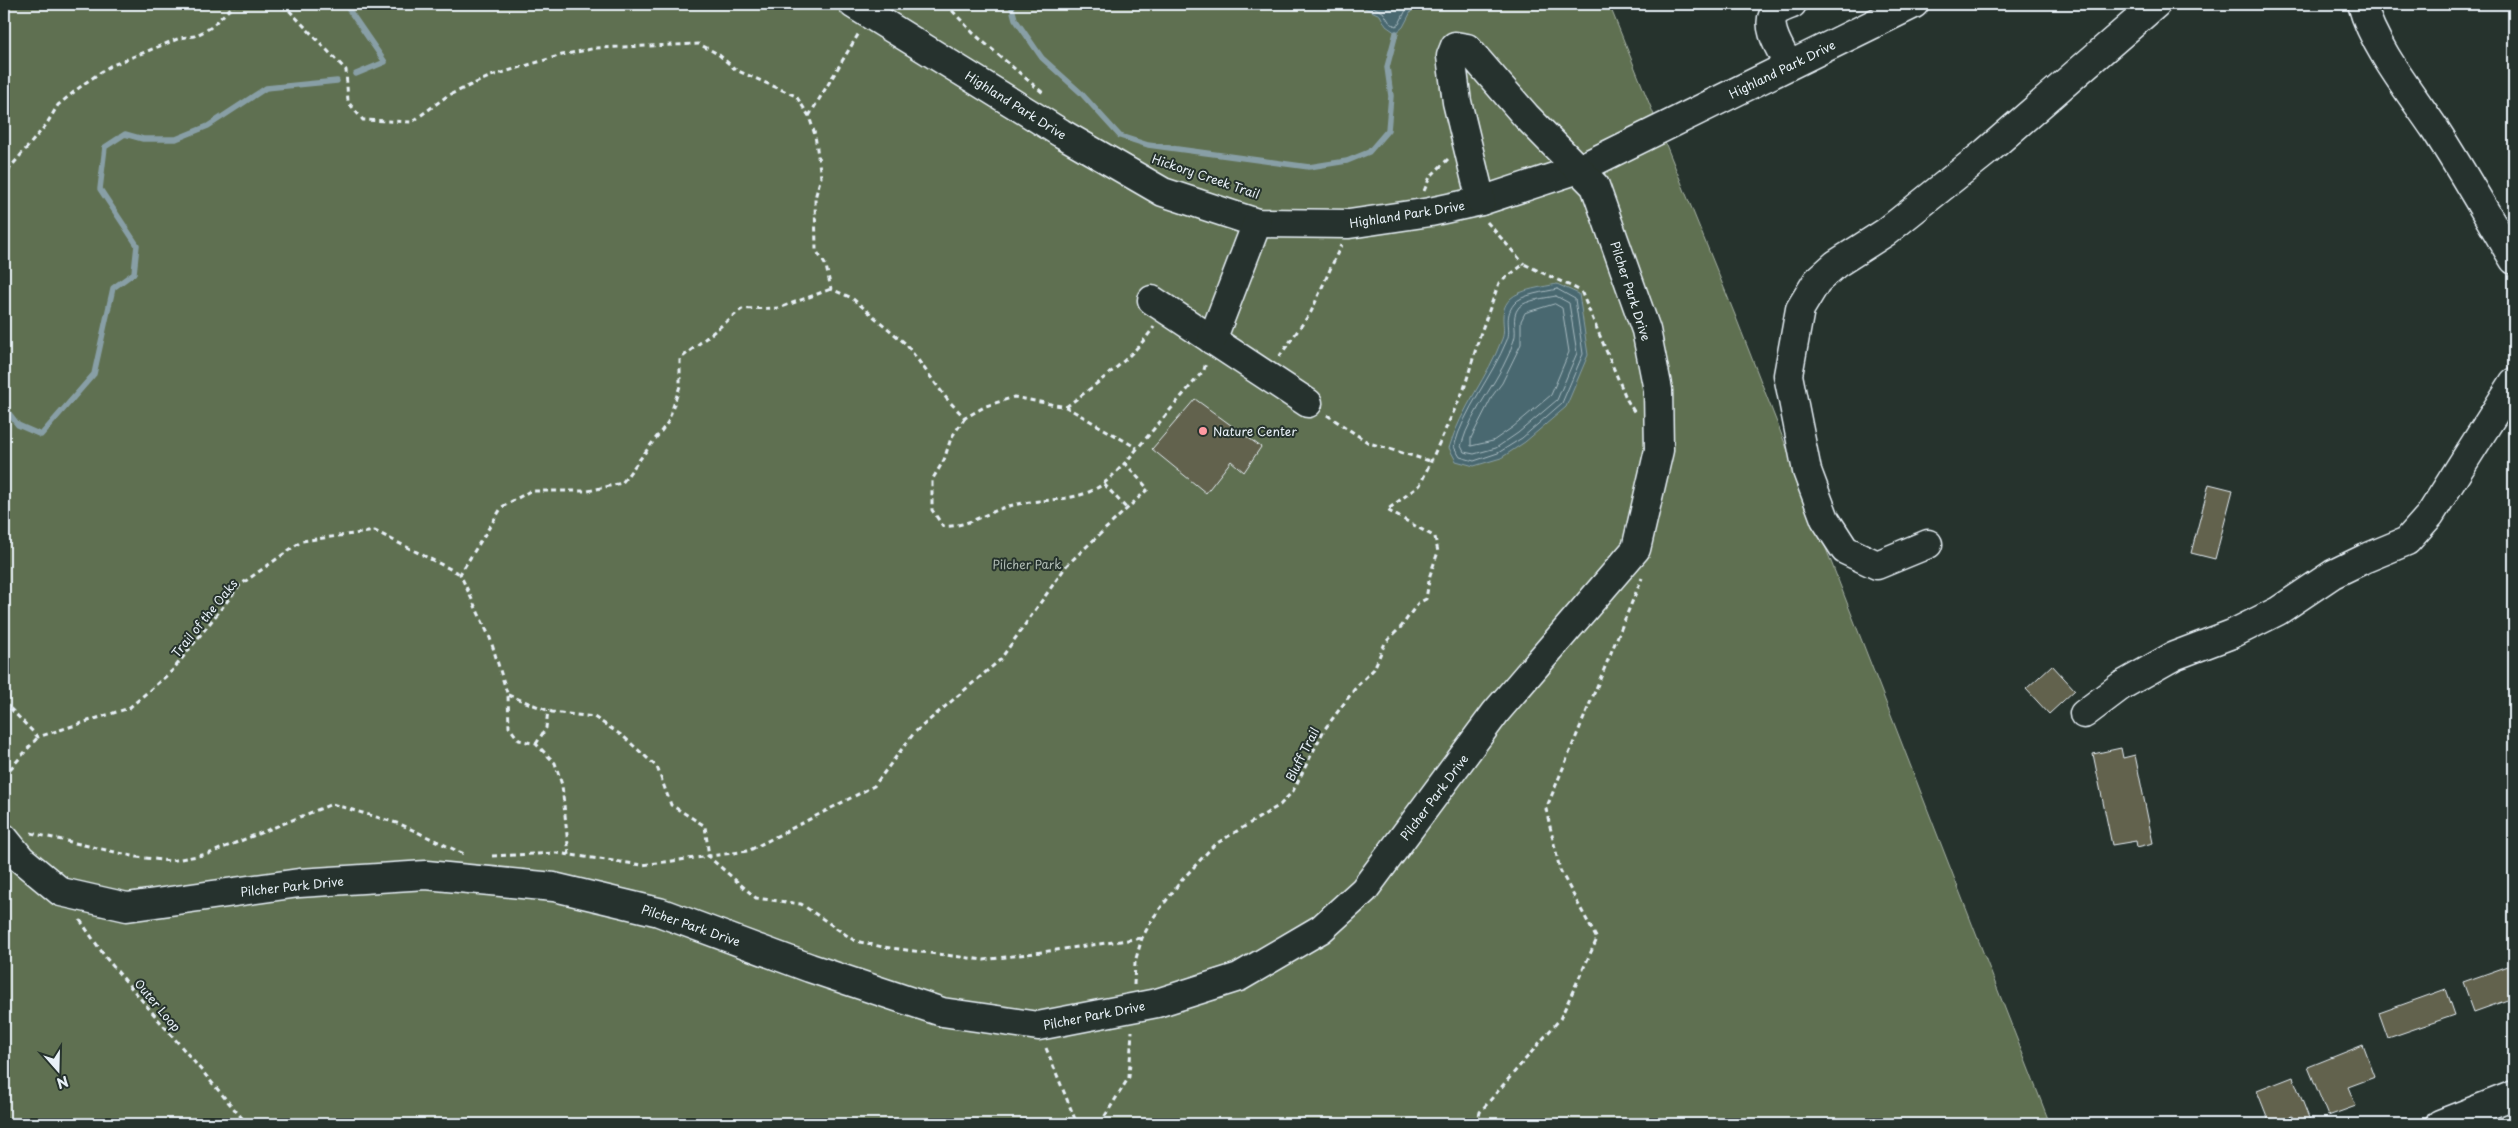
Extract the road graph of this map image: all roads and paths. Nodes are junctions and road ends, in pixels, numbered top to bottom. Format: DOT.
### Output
graph roads {
  1 [pos="235,4"];
  2 [pos="283,4"];
  3 [pos="946,4"];
  4 [pos="1792,4"];
  5 [pos="1914,4"];
  6 [pos="2156,4"];
  7 [pos="2362,4"];
  8 [pos="862,9"];
  9 [pos="1789,65"];
  10 [pos="1046,96"];
  11 [pos="809,116"];
  12 [pos="1468,147"];
  13 [pos="1579,169"];
  14 [pos="4,179"];
  15 [pos="1481,208"];
  16 [pos="1416,214"];
  17 [pos="1257,223"];
  18 [pos="1350,224"];
  19 [pos="2514,260"];
  20 [pos="1524,264"];
  21 [pos="831,289"];
  22 [pos="1153,313"];
  23 [pos="1212,340"];
  24 [pos="1266,375"];
  25 [pos="2514,382"];
  26 [pos="1308,403"];
  27 [pos="1066,407"];
  28 [pos="965,418"];
  29 [pos="1137,448"];
  30 [pos="1125,463"];
  31 [pos="1104,484"];
  32 [pos="1127,509"];
  33 [pos="1928,544"];
  34 [pos="460,574"];
  35 [pos="508,695"];
  36 [pos="4,702"];
  37 [pos="548,710"];
  38 [pos="2084,714"];
  39 [pos="38,737"];
  40 [pos="536,744"];
  41 [pos="4,776"];
  42 [pos="16,835"];
  43 [pos="569,855"];
  44 [pos="490,856"];
  45 [pos="471,857"];
  46 [pos="709,857"];
  47 [pos="61,892"];
  48 [pos="1142,938"];
  49 [pos="1133,1007"];
  50 [pos="1038,1026"];
  51 [pos="2514,1095"];
  52 [pos="247,1124"];
  53 [pos="1077,1124"];
  54 [pos="1100,1124"];
  55 [pos="2440,1124"];
  1 -- 14 [label="path"];
  2 -- 11 [label="path"];
  3 -- 10 [label="path"];
  4 -- 9 [label="street"];
  5 -- 9 [label="street, Highland Park Drive"];
  6 -- 33 [label="street"];
  7 -- 19 [label="street"];
  8 -- 11 [label="path"];
  8 -- 17 [label="street, Highland Park Drive"];
  9 -- 13 [label="street, Highland Park Drive"];
  11 -- 21 [label="path"];
  12 -- 13 [label="street, Pilcher Park Drive"];
  12 -- 15 [label="street"];
  12 -- 16 [label="path"];
  13 -- 15 [label="street, Highland Park Drive"];
  13 -- 49 [label="street, Pilcher Park Drive"];
  15 -- 16 [label="street, Highland Park Drive"];
  15 -- 20 [label="path"];
  16 -- 18 [label="street, Highland Park Drive"];
  17 -- 18 [label="street, Highland Park Drive"];
  17 -- 23 [label="street"];
  18 -- 24 [label="path"];
  21 -- 28 [label="path"];
  21 -- 34 [label="path"];
  22 -- 23 [label="street"];
  22 -- 27 [label="path"];
  23 -- 24 [label="street"];
  23 -- 29 [label="path"];
  24 -- 26 [label="street"];
  25 -- 38 [label="street"];
  26 -- 48 [label="path, Bluff Trail"];
  27 -- 28 [label="path"];
  27 -- 29 [label="path"];
  28 -- 31 [label="path"];
  29 -- 30 [label="path"];
  30 -- 31 [label="path"];
  30 -- 32 [label="path"];
  31 -- 32 [label="path"];
  32 -- 46 [label="path"];
  34 -- 35 [label="path"];
  34 -- 39 [label="path, Trail of the Oaks"];
  35 -- 37 [label="path"];
  35 -- 40 [label="path"];
  36 -- 39 [label="path"];
  37 -- 40 [label="path"];
  37 -- 46 [label="path"];
  39 -- 41 [label="path"];
  40 -- 43 [label="path"];
  42 -- 45 [label="path"];
  42 -- 47 [label="street, Pilcher Park Drive"];
  43 -- 44 [label="path"];
  43 -- 46 [label="path"];
  46 -- 48 [label="path"];
  47 -- 50 [label="street, Pilcher Park Drive"];
  47 -- 52 [label="path, Outer Loop"];
  48 -- 49 [label="path, Bluff Trail"];
  49 -- 50 [label="street, Pilcher Park Drive"];
  49 -- 54 [label="path, Bluff Trail"];
  50 -- 53 [label="path"];
  51 -- 55 [label="street"];
}
